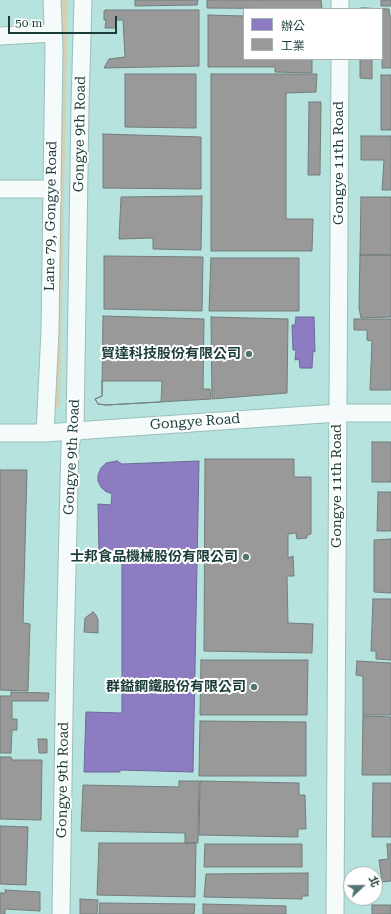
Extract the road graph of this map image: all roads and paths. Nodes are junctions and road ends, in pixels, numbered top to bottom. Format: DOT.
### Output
graph roads {
  1 [pos="52,0"];
  2 [pos="83,0"];
  3 [pos="53,33"];
  4 [pos="0,36"];
  5 [pos="340,60"];
  6 [pos="0,189"];
  7 [pos="52,189"];
  8 [pos="338,413"];
  9 [pos="391,413"];
  10 [pos="75,431"];
  11 [pos="0,433"];
  12 [pos="45,433"];
  13 [pos="61,914"];
  14 [pos="335,914"];
  1 -- 3 [label="street, Lane 79, Gongye Road"];
  2 -- 10 [label="street, Gongye 9th Road"];
  3 -- 4 [label="street"];
  3 -- 7 [label="street, Lane 79, Gongye Road"];
  5 -- 8 [label="street, Gongye 11th Road"];
  6 -- 7 [label="street"];
  7 -- 12 [label="street, Lane 79, Gongye Road"];
  8 -- 9 [label="street, Gongye Road"];
  8 -- 10 [label="street, Gongye Road"];
  8 -- 14 [label="street, Gongye 11th Road"];
  10 -- 12 [label="street, Gongye Road"];
  10 -- 13 [label="street, Gongye 9th Road"];
  11 -- 12 [label="street, Gongye Road"];
}
